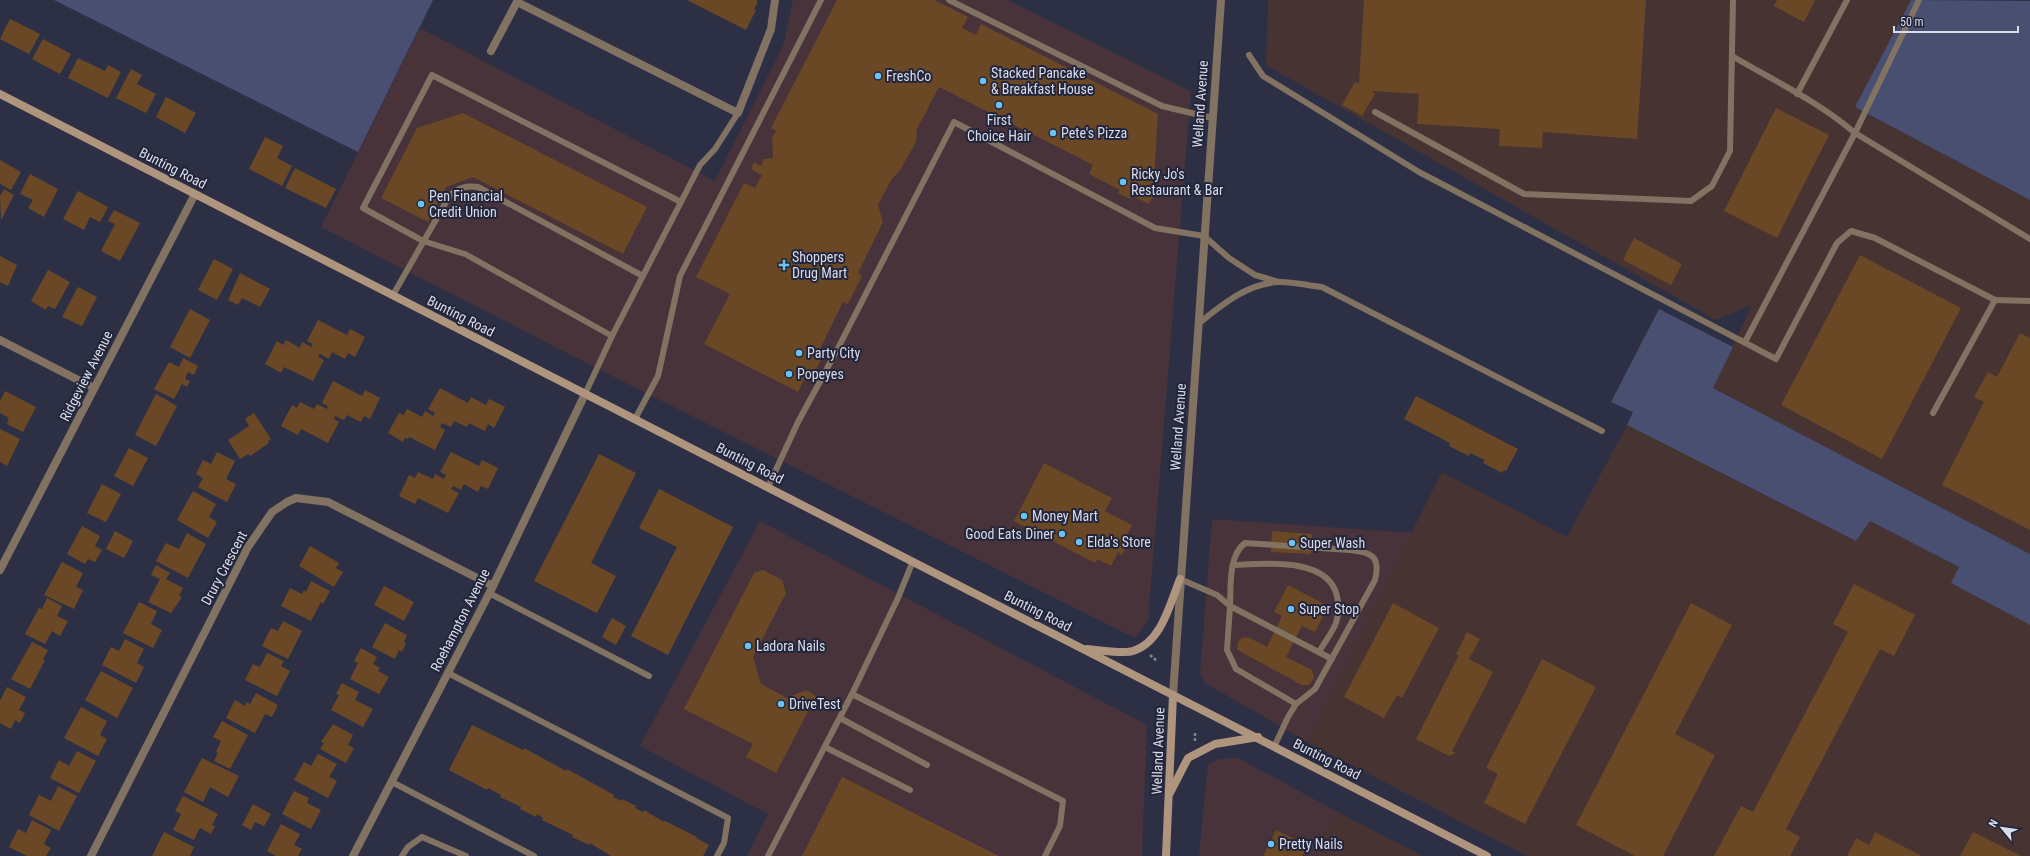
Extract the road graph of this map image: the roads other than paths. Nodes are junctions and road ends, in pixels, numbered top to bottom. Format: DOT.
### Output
graph roads {
  1 [pos="775,0"];
  2 [pos="821,0"];
  3 [pos="950,0"];
  4 [pos="1220,0"];
  5 [pos="1733,0"];
  6 [pos="1847,0"];
  7 [pos="1919,0"];
  8 [pos="517,1"];
  9 [pos="492,51"];
  10 [pos="1249,55"];
  11 [pos="1732,56"];
  12 [pos="0,94"];
  13 [pos="1797,94"];
  14 [pos="1374,112"];
  15 [pos="738,113"];
  16 [pos="1212,118"];
  17 [pos="1855,133"];
  18 [pos="195,194"];
  19 [pos="681,202"];
  20 [pos="1204,236"];
  21 [pos="2030,239"];
  22 [pos="423,241"];
  23 [pos="643,276"];
  24 [pos="1279,282"];
  25 [pos="393,295"];
  26 [pos="1995,300"];
  27 [pos="2030,301"];
  28 [pos="1198,324"];
  29 [pos="612,336"];
  30 [pos="0,340"];
  31 [pos="1745,342"];
  32 [pos="94,388"];
  33 [pos="585,394"];
  34 [pos="1933,413"];
  35 [pos="636,419"];
  36 [pos="1602,431"];
  37 [pos="768,487"];
  38 [pos="913,561"];
  39 [pos="1233,565"];
  40 [pos="0,570"];
  41 [pos="1180,579"];
  42 [pos="491,589"];
  43 [pos="1230,606"];
  44 [pos="1085,649"];
  45 [pos="1319,652"];
  46 [pos="1332,659"];
  47 [pos="448,673"];
  48 [pos="649,676"];
  49 [pos="852,694"];
  50 [pos="1173,695"];
  51 [pos="1296,704"];
  52 [pos="840,718"];
  53 [pos="1258,737"];
  54 [pos="825,747"];
  55 [pos="1274,747"];
  56 [pos="927,765"];
  57 [pos="392,782"];
  58 [pos="910,790"];
  59 [pos="1169,796"];
  60 [pos="91,856"];
  61 [pos="353,856"];
  62 [pos="402,856"];
  63 [pos="466,856"];
  64 [pos="534,856"];
  65 [pos="717,856"];
  66 [pos="768,856"];
  67 [pos="1045,856"];
  68 [pos="1166,856"];
  69 [pos="1488,856"];
  1 -- 15 [label="street"];
  2 -- 35 [label="lane"];
  3 -- 16 [label="lane"];
  4 -- 16 [label="street, Welland Avenue"];
  5 -- 11 [label="lane"];
  6 -- 13 [label="lane"];
  7 -- 17 [label="lane"];
  8 -- 9 [label="street"];
  8 -- 15 [label="street"];
  10 -- 31 [label="lane"];
  11 -- 13 [label="lane"];
  11 -- 14 [label="lane"];
  12 -- 18 [label="main road, Bunting Road"];
  13 -- 17 [label="lane"];
  15 -- 19 [label="lane"];
  16 -- 20 [label="street, Welland Avenue"];
  17 -- 21 [label="lane"];
  17 -- 31 [label="lane"];
  18 -- 25 [label="main road, Bunting Road"];
  18 -- 32 [label="street, Ridgeview Avenue"];
  19 -- 22 [label="lane"];
  19 -- 23 [label="lane"];
  20 -- 24 [label="lane"];
  20 -- 28 [label="street, Welland Avenue"];
  20 -- 37 [label="lane"];
  22 -- 23 [label="lane"];
  22 -- 25 [label="lane"];
  22 -- 29 [label="lane"];
  23 -- 29 [label="lane"];
  24 -- 28 [label="lane"];
  24 -- 36 [label="lane"];
  25 -- 33 [label="main road, Bunting Road"];
  26 -- 27 [label="lane"];
  26 -- 31 [label="lane"];
  26 -- 34 [label="lane"];
  28 -- 41 [label="street, Welland Avenue"];
  29 -- 33 [label="lane"];
  30 -- 32 [label="street"];
  32 -- 40 [label="street, Ridgeview Avenue"];
  33 -- 35 [label="main road, Bunting Road"];
  33 -- 42 [label="street, Roehampton Avenue"];
  35 -- 37 [label="main road, Bunting Road"];
  37 -- 38 [label="main road, Bunting Road"];
  38 -- 44 [label="main road, Bunting Road"];
  38 -- 49 [label="lane"];
  39 -- 43 [label="lane"];
  39 -- 45 [label="lane"];
  39 -- 46 [label="lane"];
  41 -- 43 [label="lane"];
  41 -- 44 [label="main road"];
  41 -- 50 [label="street, Welland Avenue"];
  42 -- 47 [label="street, Roehampton Avenue"];
  42 -- 48 [label="lane"];
  42 -- 60 [label="street, Drury Crescent"];
  43 -- 45 [label="lane"];
  43 -- 51 [label="lane"];
  44 -- 50 [label="main road, Bunting Road"];
  45 -- 46 [label="lane"];
  46 -- 51 [label="lane"];
  47 -- 57 [label="street, Roehampton Avenue"];
  47 -- 65 [label="lane"];
  49 -- 52 [label="lane"];
  49 -- 67 [label="lane"];
  50 -- 53 [label="main road, Bunting Road"];
  50 -- 59 [label="main road, Welland Avenue"];
  51 -- 55 [label="lane"];
  52 -- 54 [label="lane"];
  52 -- 56 [label="lane"];
  53 -- 55 [label="main road, Bunting Road"];
  53 -- 59 [label="main road"];
  54 -- 58 [label="lane"];
  54 -- 66 [label="lane"];
  55 -- 69 [label="main road, Bunting Road"];
  57 -- 61 [label="street, Roehampton Avenue"];
  57 -- 64 [label="lane"];
  59 -- 68 [label="main road, Welland Avenue"];
  62 -- 63 [label="lane"];
}
